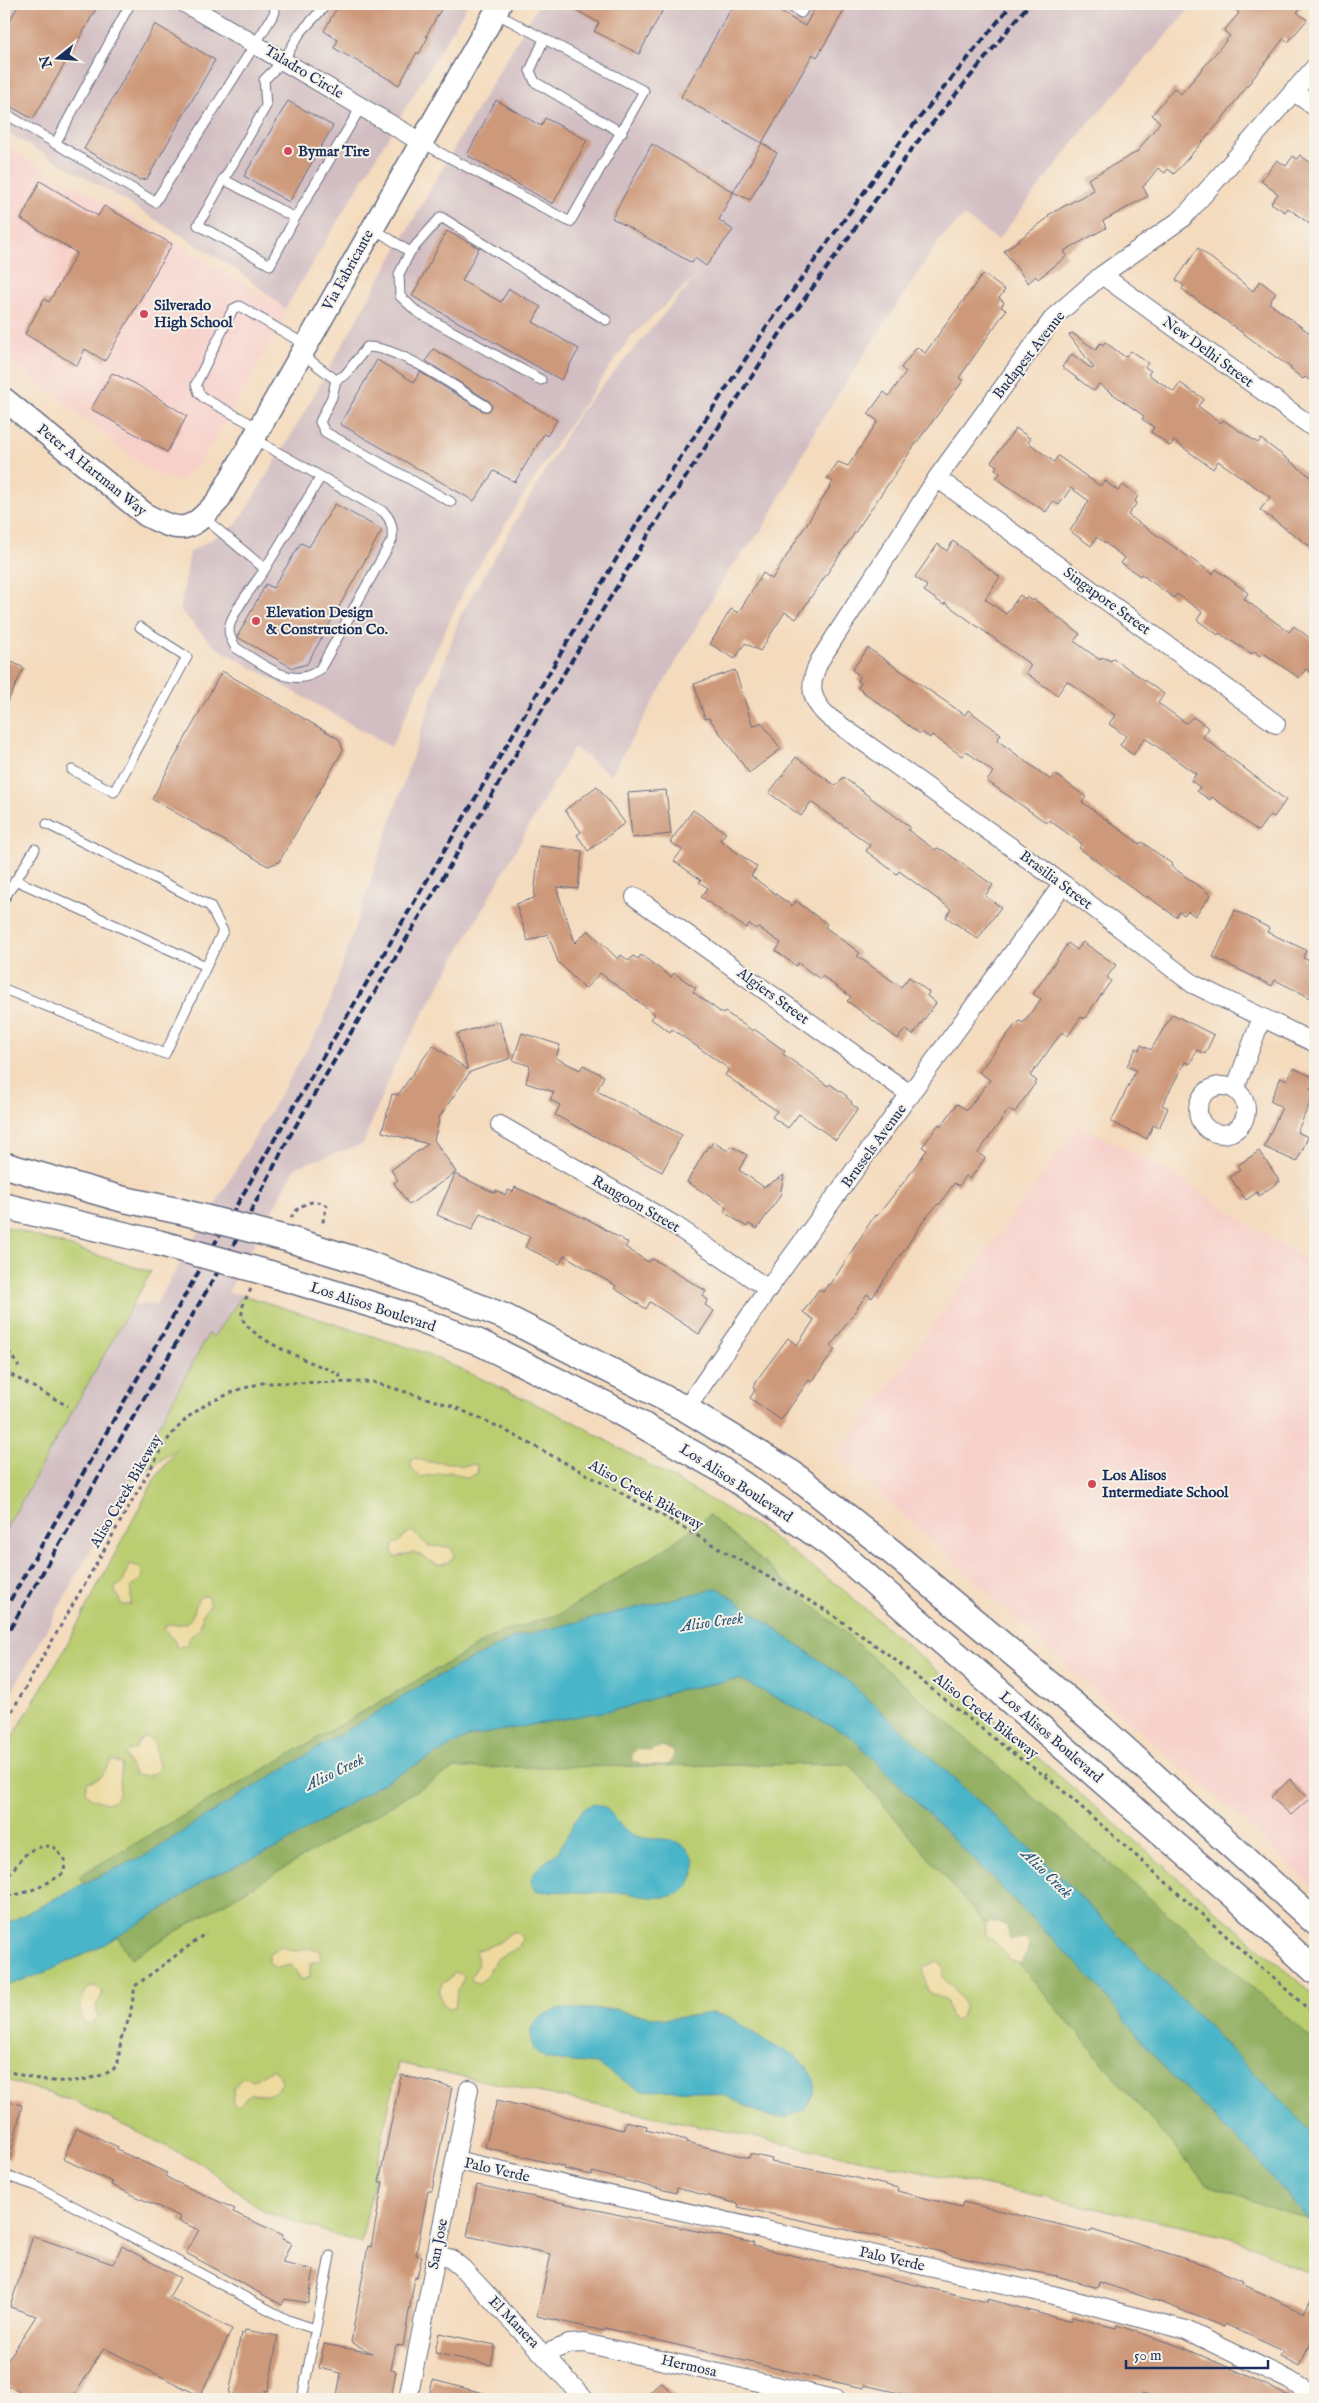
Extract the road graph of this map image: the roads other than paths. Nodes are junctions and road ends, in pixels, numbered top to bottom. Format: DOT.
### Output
graph roads {
  1 [pos="130,4"];
  2 [pos="186,4"];
  3 [pos="274,4"];
  4 [pos="327,4"];
  5 [pos="786,4"];
  6 [pos="806,4"];
  7 [pos="497,8"];
  8 [pos="544,39"];
  9 [pos="256,43"];
  10 [pos="283,62"];
  11 [pos="1315,67"];
  12 [pos="1293,91"];
  13 [pos="361,106"];
  14 [pos="1315,107"];
  15 [pos="4,113"];
  16 [pos="622,133"];
  17 [pos="421,142"];
  18 [pos="55,144"];
  19 [pos="223,179"];
  20 [pos="295,218"];
  21 [pos="372,228"];
  22 [pos="410,252"];
  23 [pos="1102,275"];
  24 [pos="606,320"];
  25 [pos="304,349"];
  26 [pos="336,380"];
  27 [pos="541,380"];
  28 [pos="4,399"];
  29 [pos="486,406"];
  30 [pos="1315,429"];
  31 [pos="257,433"];
  32 [pos="320,478"];
  33 [pos="937,478"];
  34 [pos="451,502"];
  35 [pos="195,522"];
  36 [pos="264,569"];
  37 [pos="140,626"];
  38 [pos="813,696"];
  39 [pos="1276,724"];
  40 [pos="72,770"];
  41 [pos="47,824"];
  42 [pos="35,849"];
  43 [pos="16,880"];
  44 [pos="1063,884"];
  45 [pos="635,897"];
  46 [pos="4,899"];
  47 [pos="206,966"];
  48 [pos="4,989"];
  49 [pos="1262,1017"];
  50 [pos="1315,1043"];
  51 [pos="1235,1089"];
  52 [pos="911,1094"];
  53 [pos="500,1125"];
  54 [pos="4,1165"];
  55 [pos="4,1206"];
  56 [pos="768,1289"];
  57 [pos="686,1409"];
  58 [pos="1315,1922"];
  59 [pos="1315,1971"];
  60 [pos="469,2089"];
  61 [pos="455,2160"];
  62 [pos="4,2175"];
  63 [pos="436,2254"];
  64 [pos="330,2256"];
  65 [pos="316,2328"];
  66 [pos="545,2354"];
  67 [pos="576,2395"];
  68 [pos="1315,2397"];
  69 [pos="302,2399"];
  70 [pos="408,2399"];
  71 [pos="835,2399"];
  1 -- 18 [label="lane"];
  2 -- 9 [label="street, Taladro Circle"];
  3 -- 9 [label="lane"];
  4 -- 10 [label="lane"];
  5 -- 6 [label="lane"];
  7 -- 8 [label="lane"];
  7 -- 17 [label="street, Via Fabricante"];
  8 -- 16 [label="lane"];
  8 -- 16 [label="lane"];
  9 -- 10 [label="street, Taladro Circle"];
  9 -- 18 [label="lane"];
  10 -- 13 [label="street, Taladro Circle"];
  10 -- 19 [label="lane"];
  11 -- 12 [label="street, Budapest Avenue"];
  12 -- 14 [label="street"];
  12 -- 23 [label="street, Budapest Avenue"];
  13 -- 17 [label="street, Taladro Circle"];
  13 -- 20 [label="lane"];
  15 -- 18 [label="lane"];
  16 -- 17 [label="lane"];
  17 -- 21 [label="street, Via Fabricante"];
  19 -- 20 [label="lane"];
  19 -- 20 [label="lane"];
  21 -- 22 [label="lane"];
  21 -- 25 [label="street, Via Fabricante"];
  22 -- 24 [label="lane"];
  22 -- 27 [label="lane"];
  23 -- 30 [label="street, New Delhi Street"];
  23 -- 33 [label="street, Budapest Avenue"];
  25 -- 26 [label="lane"];
  25 -- 31 [label="street, Via Fabricante"];
  25 -- 31 [label="lane"];
  26 -- 29 [label="lane"];
  26 -- 34 [label="lane"];
  28 -- 35 [label="street, Peter A Hartman Way"];
  31 -- 32 [label="lane"];
  31 -- 35 [label="street, Via Fabricante"];
  32 -- 36 [label="lane"];
  32 -- 36 [label="lane"];
  33 -- 38 [label="street, Budapest Avenue"];
  33 -- 39 [label="street, Singapore Street"];
  35 -- 36 [label="lane"];
  37 -- 40 [label="lane"];
  38 -- 44 [label="street, Brasilia Street"];
  41 -- 47 [label="lane"];
  42 -- 43 [label="lane"];
  43 -- 46 [label="lane"];
  43 -- 47 [label="lane"];
  44 -- 49 [label="street, Brasilia Street"];
  44 -- 52 [label="street, Brussels Avenue"];
  45 -- 52 [label="street, Algiers Street"];
  47 -- 48 [label="lane"];
  49 -- 50 [label="street, Brasilia Street"];
  49 -- 51 [label="street"];
  52 -- 56 [label="street, Brussels Avenue"];
  53 -- 56 [label="street, Rangoon Street"];
  54 -- 57 [label="main road, bridge"];
  55 -- 59 [label="main road, Los Alisos Boulevard, bridge"];
  56 -- 57 [label="street, Brussels Avenue"];
  57 -- 58 [label="main road"];
  60 -- 61 [label="street, San Jose"];
  61 -- 63 [label="street, San Jose"];
  61 -- 68 [label="street, Palo Verde"];
  62 -- 65 [label="lane"];
  63 -- 66 [label="street, El Manera"];
  63 -- 70 [label="street, San Jose"];
  64 -- 65 [label="lane"];
  65 -- 69 [label="lane"];
  66 -- 67 [label="street, El Manera"];
  66 -- 71 [label="street, Hermosa"];
}
